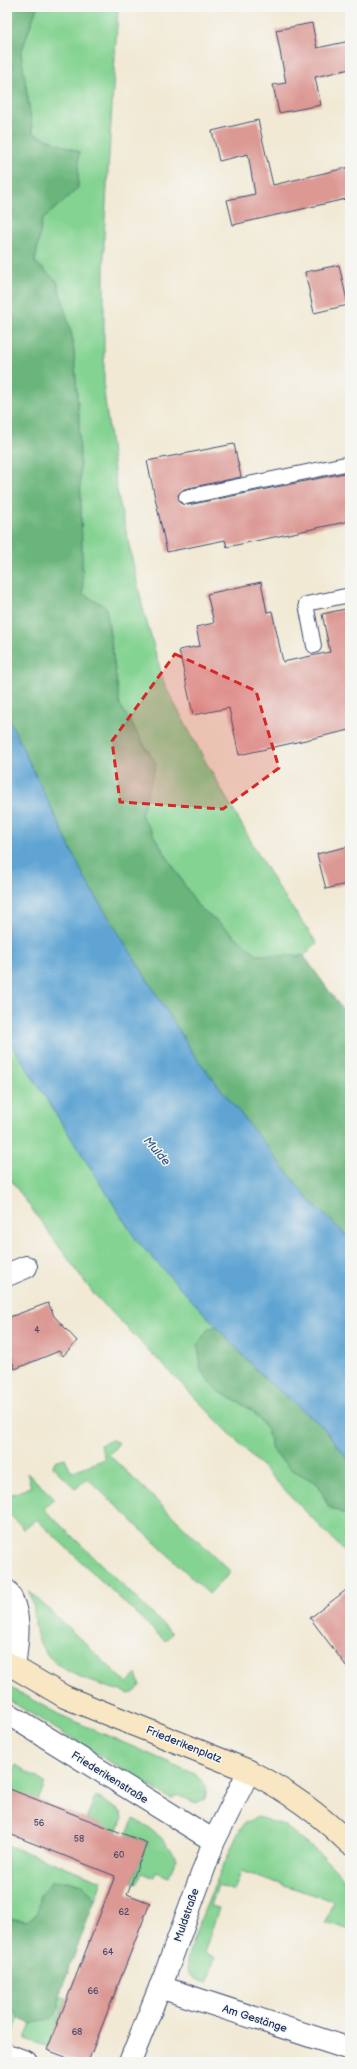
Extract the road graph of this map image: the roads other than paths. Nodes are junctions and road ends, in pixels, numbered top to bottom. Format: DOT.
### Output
graph roads {
  1 [pos="350,463"];
  2 [pos="186,497"];
  3 [pos="350,595"];
  4 [pos="314,646"];
  5 [pos="7,1591"];
  6 [pos="10,1666"];
  7 [pos="7,1713"];
  8 [pos="249,1771"];
  9 [pos="214,1841"];
  10 [pos="350,1844"];
  11 [pos="160,1987"];
  12 [pos="350,2049"];
  13 [pos="7,2055"];
  14 [pos="26,2062"];
  15 [pos="130,2062"];
  1 -- 2 [label="lane"];
  3 -- 4 [label="lane"];
  5 -- 6 [label="street"];
  6 -- 8 [label="main road, Friederikenplatz"];
  7 -- 9 [label="street, Friederikenstraße"];
  8 -- 9 [label="street, Muldstraße"];
  8 -- 10 [label="main road, Friederikenplatz"];
  9 -- 11 [label="street, Muldstraße"];
  11 -- 12 [label="street, Am Gestänge"];
  11 -- 15 [label="street, Muldstraße"];
  13 -- 14 [label="street"];
}
